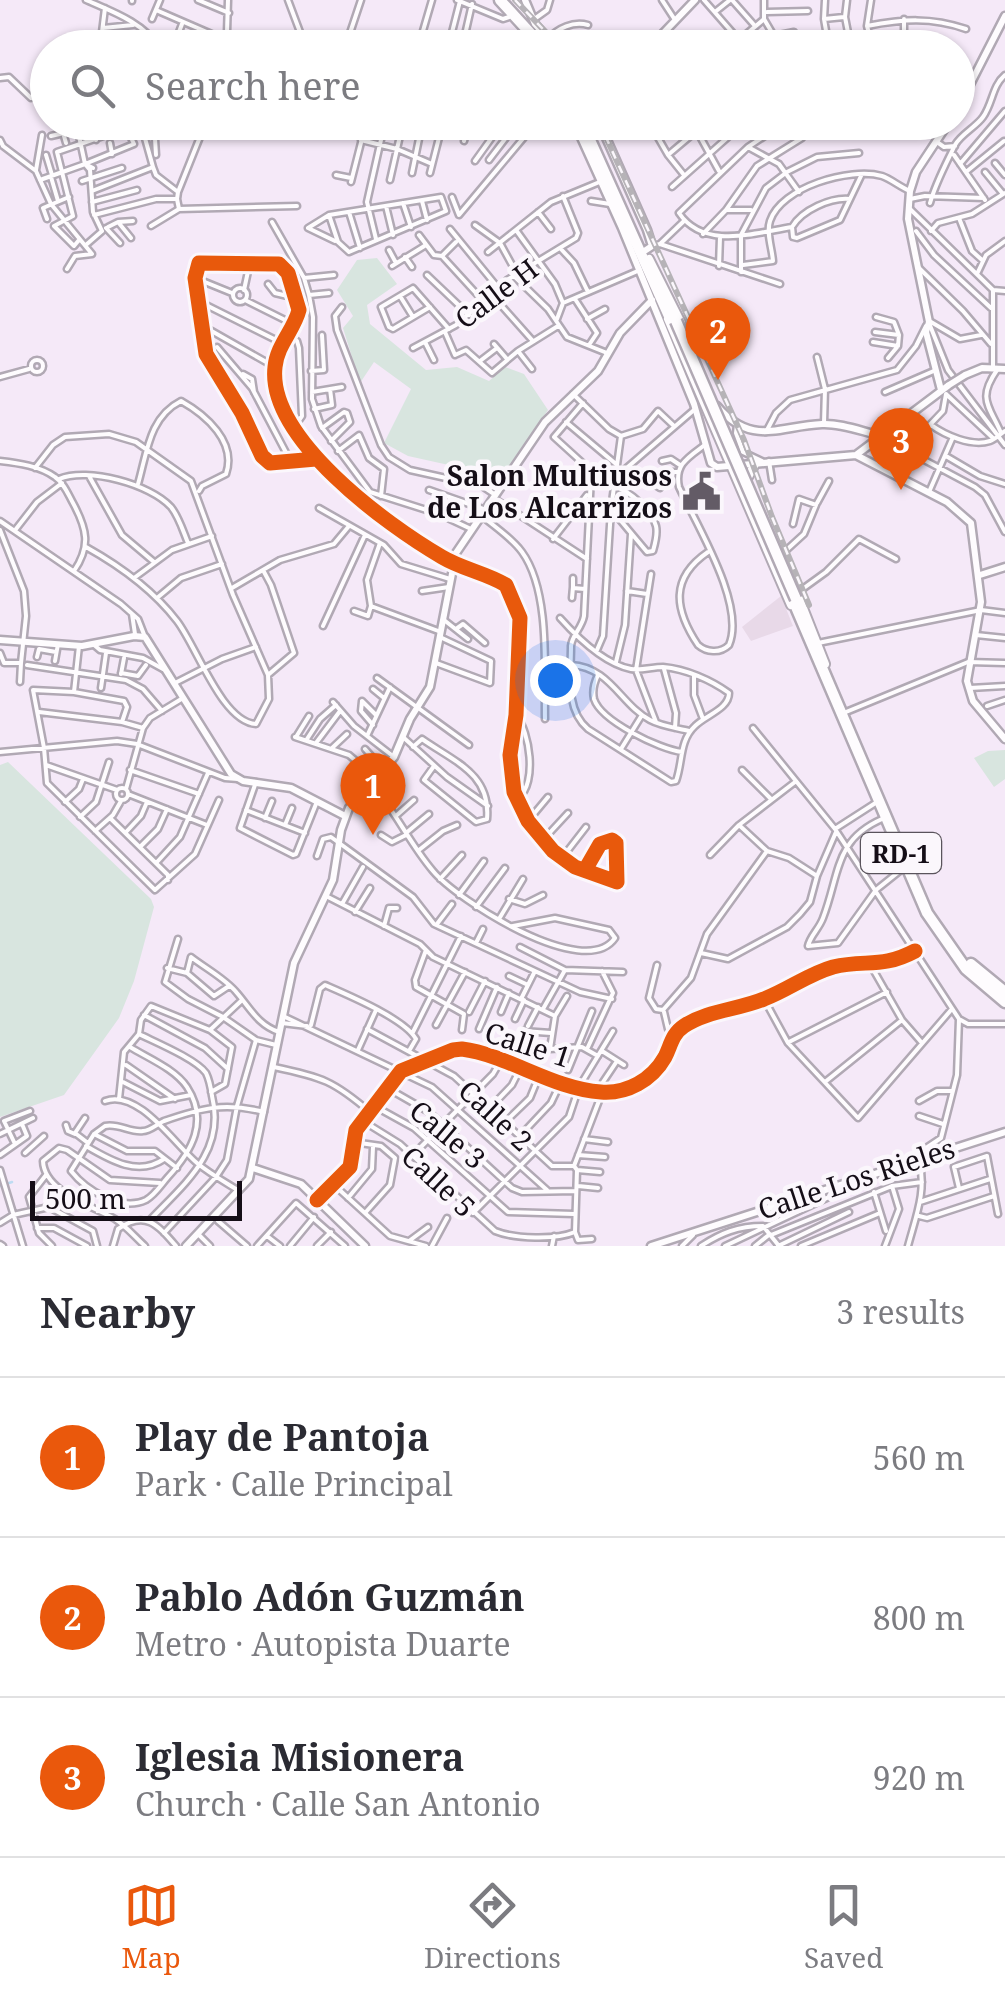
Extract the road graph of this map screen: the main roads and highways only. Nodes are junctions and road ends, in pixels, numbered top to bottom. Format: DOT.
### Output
graph roads {
  1 [pos="496,0"];
  2 [pos="521,30"];
  3 [pos="530,30"];
  4 [pos="592,140"];
  5 [pos="594,140"];
  6 [pos="649,256"];
  7 [pos="729,433"];
  8 [pos="718,438"];
  9 [pos="762,461"];
  10 [pos="735,462"];
  11 [pos="748,477"];
  12 [pos="760,504"];
  13 [pos="749,508"];
  14 [pos="795,597"];
  15 [pos="830,683"];
  16 [pos="1005,992"];
  17 [pos="1005,1002"];
  1 -- 2 [label="highway"];
  1 -- 3 [label="highway"];
  4 -- 6 [label="highway, RD-1"];
  5 -- 6 [label="highway, RD-1"];
  6 -- 7 [label="main road"];
  6 -- 8 [label="main road"];
  6 -- 14 [label="highway, RD-1, bridge"];
  7 -- 8 [label="main road"];
  7 -- 10 [label="main road"];
  8 -- 10 [label="main road"];
  9 -- 11 [label="main road"];
  10 -- 11 [label="main road"];
  10 -- 13 [label="main road"];
  11 -- 12 [label="main road"];
  12 -- 13 [label="main road"];
  12 -- 14 [label="main road"];
  13 -- 15 [label="main road"];
  14 -- 15 [label="highway, RD-1"];
  14 -- 15 [label="main road"];
  15 -- 16 [label="highway, RD-1"];
  15 -- 17 [label="highway, RD-1"];
}
